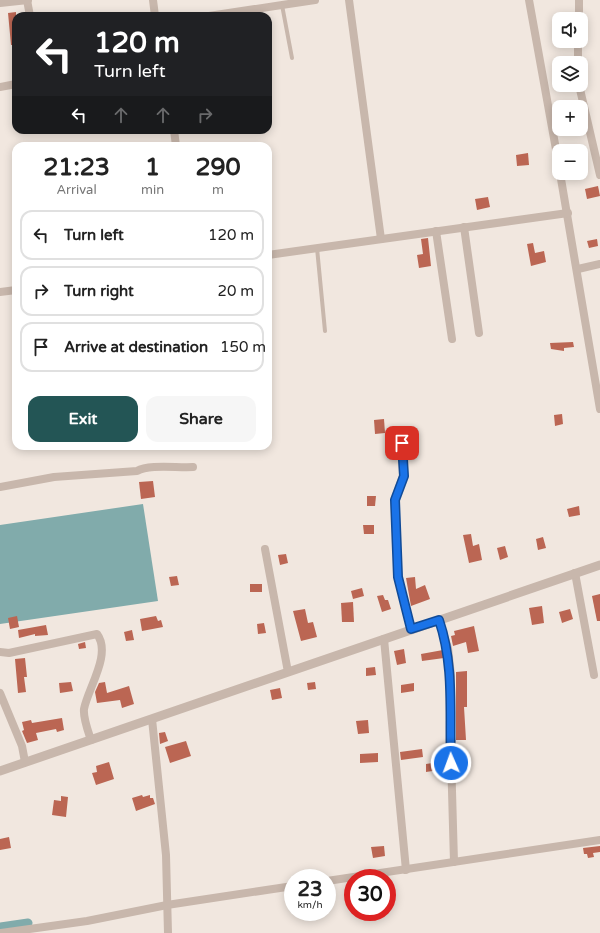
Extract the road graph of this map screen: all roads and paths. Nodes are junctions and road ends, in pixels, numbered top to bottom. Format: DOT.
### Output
graph roads {
  1 [pos="28,0"];
  2 [pos="152,0"];
  3 [pos="315,0"];
  4 [pos="349,0"];
  5 [pos="529,0"];
  6 [pos="579,0"];
  7 [pos="0,2"];
  8 [pos="282,5"];
  9 [pos="30,12"];
  10 [pos="155,12"];
  11 [pos="235,12"];
  12 [pos="579,12"];
  13 [pos="292,58"];
  14 [pos="12,85"];
  15 [pos="0,87"];
  16 [pos="581,92"];
  17 [pos="555,144"];
  18 [pos="600,175"];
  19 [pos="561,180"];
  20 [pos="568,213"];
  21 [pos="464,227"];
  22 [pos="436,231"];
  23 [pos="381,239"];
  24 [pos="317,248"];
  25 [pos="272,254"];
  26 [pos="600,264"];
  27 [pos="578,269"];
  28 [pos="12,290"];
  29 [pos="0,292"];
  30 [pos="325,331"];
  31 [pos="479,333"];
  32 [pos="452,339"];
  33 [pos="600,409"];
  34 [pos="402,443"];
  35 [pos="193,467"];
  36 [pos="0,487"];
  37 [pos="266,549"];
  38 [pos="600,565"];
  39 [pos="575,573"];
  40 [pos="439,620"];
  41 [pos="411,629"];
  42 [pos="384,639"];
  43 [pos="0,652"];
  44 [pos="288,672"];
  45 [pos="594,675"];
  46 [pos="0,693"];
  47 [pos="152,719"];
  48 [pos="90,740"];
  49 [pos="25,762"];
  50 [pos="0,771"];
  51 [pos="600,840"];
  52 [pos="454,856"];
  53 [pos="406,864"];
  54 [pos="336,879"];
  55 [pos="284,887"];
  56 [pos="167,899"];
  57 [pos="33,931"];
  58 [pos="1,933"];
  59 [pos="168,933"];
  1 -- 7 [label="street"];
  1 -- 9 [label="street"];
  2 -- 10 [label="street"];
  3 -- 8 [label="street"];
  4 -- 23 [label="street"];
  5 -- 17 [label="street"];
  6 -- 12 [label="street"];
  8 -- 11 [label="street"];
  8 -- 13 [label="lane"];
  14 -- 15 [label="street"];
  16 -- 18 [label="street"];
  19 -- 20 [label="street"];
  20 -- 21 [label="street"];
  20 -- 27 [label="street"];
  21 -- 22 [label="street"];
  21 -- 31 [label="street"];
  22 -- 23 [label="street"];
  22 -- 32 [label="street"];
  23 -- 24 [label="street"];
  24 -- 25 [label="street"];
  24 -- 30 [label="lane"];
  26 -- 27 [label="street"];
  27 -- 33 [label="street"];
  28 -- 29 [label="street"];
  34 -- 41 [label="street"];
  35 -- 36 [label="street"];
  37 -- 44 [label="street"];
  38 -- 39 [label="street"];
  39 -- 40 [label="street"];
  39 -- 45 [label="street"];
  40 -- 41 [label="street"];
  40 -- 52 [label="street"];
  41 -- 42 [label="street"];
  42 -- 44 [label="street"];
  42 -- 53 [label="street"];
  43 -- 48 [label="street"];
  44 -- 47 [label="street"];
  46 -- 49 [label="street"];
  47 -- 48 [label="street"];
  47 -- 56 [label="street"];
  48 -- 49 [label="street"];
  49 -- 50 [label="street"];
  51 -- 52 [label="street"];
  52 -- 53 [label="street"];
  53 -- 54 [label="street"];
  55 -- 56 [label="street"];
  56 -- 57 [label="street"];
  56 -- 59 [label="street"];
  57 -- 58 [label="street"];
}
